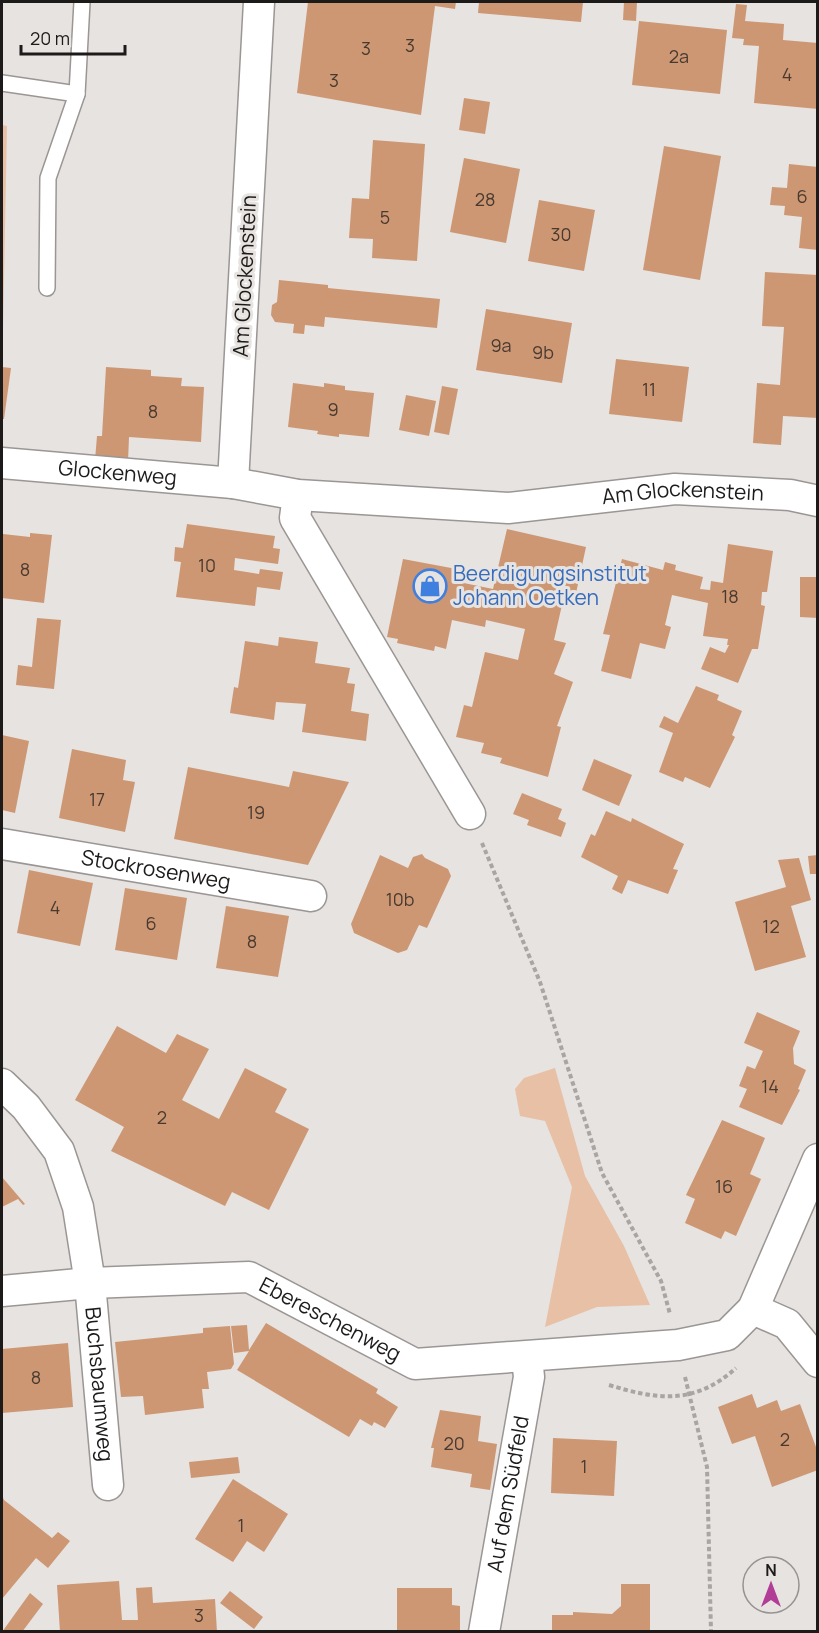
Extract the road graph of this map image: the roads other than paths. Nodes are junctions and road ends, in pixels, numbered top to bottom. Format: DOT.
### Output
graph roads {
  1 [pos="82,2"];
  2 [pos="259,2"];
  3 [pos="2,83"];
  4 [pos="77,94"];
  5 [pos="47,288"];
  6 [pos="2,463"];
  7 [pos="233,483"];
  8 [pos="298,495"];
  9 [pos="818,501"];
  10 [pos="470,814"];
  11 [pos="2,844"];
  12 [pos="312,896"];
  13 [pos="2,1084"];
  14 [pos="818,1159"];
  15 [pos="90,1283"];
  16 [pos="2,1291"];
  17 [pos="753,1309"];
  18 [pos="527,1357"];
  19 [pos="818,1362"];
  20 [pos="108,1485"];
  21 [pos="484,1632"];
  1 -- 4 [label="lane"];
  2 -- 7 [label="street, Am Glockenstein"];
  3 -- 4 [label="lane"];
  4 -- 5 [label="lane"];
  6 -- 7 [label="street, Glockenweg"];
  7 -- 8 [label="street, Am Glockenstein"];
  8 -- 9 [label="street, Am Glockenstein"];
  8 -- 10 [label="street"];
  11 -- 12 [label="street, Stockrosenweg"];
  13 -- 15 [label="street"];
  14 -- 17 [label="street"];
  15 -- 16 [label="street, Ebereschenweg"];
  15 -- 18 [label="street, Ebereschenweg"];
  15 -- 20 [label="street, Buchsbaumweg"];
  17 -- 18 [label="street, Ebereschenweg"];
  17 -- 19 [label="street"];
  18 -- 21 [label="street, Auf dem Südfeld"];
}
